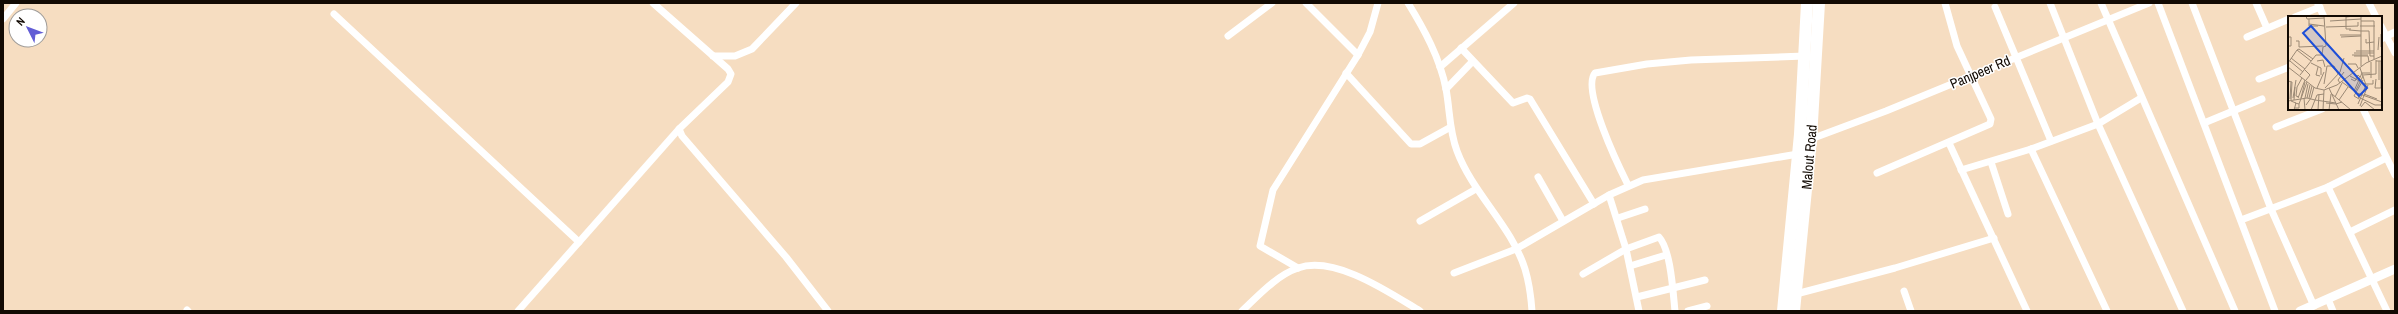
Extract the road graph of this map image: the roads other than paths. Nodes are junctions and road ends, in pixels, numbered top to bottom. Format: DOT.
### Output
graph roads {
  1 [pos="16,3"];
  2 [pos="654,3"];
  3 [pos="796,3"];
  4 [pos="1272,3"];
  5 [pos="1306,3"];
  6 [pos="1378,3"];
  7 [pos="1408,3"];
  8 [pos="1514,3"];
  9 [pos="1807,3"];
  10 [pos="1819,3"];
  11 [pos="1945,3"];
  12 [pos="2050,3"];
  13 [pos="2101,3"];
  14 [pos="2149,3"];
  15 [pos="2158,3"];
  16 [pos="2192,3"];
  17 [pos="2256,3"];
  18 [pos="2369,3"];
  19 [pos="2319,5"];
  20 [pos="1995,7"];
  21 [pos="334,14"];
  22 [pos="2297,16"];
  23 [pos="2324,16"];
  24 [pos="2376,16"];
  25 [pos="3,19"];
  26 [pos="2288,19"];
  27 [pos="2108,20"];
  28 [pos="2267,28"];
  29 [pos="2395,32"];
  30 [pos="1228,36"];
  31 [pos="2247,37"];
  32 [pos="2384,37"];
  33 [pos="2064,38"];
  34 [pos="1461,48"];
  35 [pos="2395,53"];
  36 [pos="1358,55"];
  37 [pos="713,56"];
  38 [pos="1804,56"];
  39 [pos="2016,57"];
  40 [pos="1472,62"];
  41 [pos="1440,67"];
  42 [pos="2288,67"];
  43 [pos="1346,73"];
  44 [pos="1970,76"];
  45 [pos="2259,79"];
  46 [pos="1446,89"];
  47 [pos="2140,98"];
  48 [pos="2262,98"];
  49 [pos="2233,110"];
  50 [pos="2319,110"];
  51 [pos="2363,110"];
  52 [pos="2204,123"];
  53 [pos="2098,124"];
  54 [pos="2276,126"];
  55 [pos="1450,128"];
  56 [pos="679,129"];
  57 [pos="1811,139"];
  58 [pos="2051,141"];
  59 [pos="1949,143"];
  60 [pos="2031,149"];
  61 [pos="1798,154"];
  62 [pos="2386,158"];
  63 [pos="1991,162"];
  64 [pos="1961,170"];
  65 [pos="1876,173"];
  66 [pos="2395,175"];
  67 [pos="1538,177"];
  68 [pos="1628,185"];
  69 [pos="2328,187"];
  70 [pos="1476,189"];
  71 [pos="1609,195"];
  72 [pos="1594,204"];
  73 [pos="1645,209"];
  74 [pos="2271,209"];
  75 [pos="2395,210"];
  76 [pos="2008,214"];
  77 [pos="1618,218"];
  78 [pos="2240,220"];
  79 [pos="1420,221"];
  80 [pos="1563,221"];
  81 [pos="2350,232"];
  82 [pos="1994,238"];
  83 [pos="579,242"];
  84 [pos="1516,249"];
  85 [pos="1626,249"];
  86 [pos="1666,255"];
  87 [pos="1630,266"];
  88 [pos="1298,268"];
  89 [pos="2395,269"];
  90 [pos="1454,273"];
  91 [pos="1583,274"];
  92 [pos="1705,280"];
  93 [pos="2372,280"];
  94 [pos="1673,288"];
  95 [pos="1904,291"];
  96 [pos="1796,294"];
  97 [pos="1637,298"];
  98 [pos="2328,299"];
  99 [pos="1707,306"];
  100 [pos="2314,306"];
  101 [pos="518,311"];
  102 [pos="828,311"];
  103 [pos="1242,311"];
  104 [pos="1420,311"];
  105 [pos="1532,311"];
  106 [pos="1639,311"];
  107 [pos="1674,311"];
  108 [pos="1688,311"];
  109 [pos="1783,311"];
  110 [pos="1794,311"];
  111 [pos="1911,311"];
  112 [pos="2027,311"];
  113 [pos="2107,311"];
  114 [pos="2183,311"];
  115 [pos="2235,311"];
  116 [pos="2275,311"];
  117 [pos="2300,311"];
  118 [pos="2333,311"];
  119 [pos="2387,311"];
  1 -- 25 [label="street"];
  2 -- 37 [label="street"];
  3 -- 37 [label="street"];
  4 -- 30 [label="street"];
  5 -- 36 [label="street"];
  6 -- 36 [label="street"];
  7 -- 41 [label="street"];
  8 -- 34 [label="street"];
  9 -- 38 [label="highway, Malout Road"];
  10 -- 57 [label="highway, Malout Road"];
  11 -- 44 [label="street"];
  12 -- 33 [label="street"];
  13 -- 27 [label="street"];
  14 -- 27 [label="street, Panjpeer Rd"];
  15 -- 52 [label="street"];
  16 -- 49 [label="street"];
  17 -- 28 [label="street"];
  18 -- 24 [label="street"];
  19 -- 22 [label="street"];
  19 -- 23 [label="street"];
  20 -- 39 [label="street"];
  21 -- 83 [label="street"];
  26 -- 28 [label="street"];
  27 -- 33 [label="street, Panjpeer Rd"];
  27 -- 47 [label="street"];
  28 -- 31 [label="street"];
  29 -- 32 [label="street"];
  32 -- 35 [label="street"];
  33 -- 39 [label="street, Panjpeer Rd"];
  33 -- 53 [label="street"];
  34 -- 40 [label="street"];
  34 -- 41 [label="street"];
  36 -- 43 [label="street"];
  37 -- 56 [label="street"];
  38 -- 61 [label="highway, Malout Road"];
  38 -- 68 [label="street"];
  39 -- 44 [label="street, Panjpeer Rd"];
  39 -- 58 [label="street"];
  40 -- 46 [label="street"];
  40 -- 72 [label="street"];
  41 -- 46 [label="street"];
  42 -- 45 [label="street"];
  43 -- 55 [label="street"];
  43 -- 88 [label="street"];
  44 -- 57 [label="street, Panjpeer Rd"];
  44 -- 59 [label="street"];
  46 -- 55 [label="street"];
  47 -- 53 [label="street"];
  47 -- 115 [label="street"];
  48 -- 49 [label="street"];
  49 -- 52 [label="street"];
  49 -- 74 [label="street"];
  50 -- 54 [label="street"];
  51 -- 62 [label="street"];
  52 -- 78 [label="street"];
  53 -- 58 [label="street"];
  53 -- 114 [label="street"];
  55 -- 70 [label="street"];
  56 -- 83 [label="street"];
  56 -- 102 [label="street"];
  57 -- 96 [label="highway, Malout Road"];
  58 -- 60 [label="street"];
  59 -- 64 [label="street"];
  59 -- 65 [label="street"];
  60 -- 63 [label="street"];
  60 -- 113 [label="street"];
  61 -- 68 [label="street"];
  61 -- 109 [label="highway, Malout Road"];
  62 -- 66 [label="street"];
  62 -- 69 [label="street"];
  63 -- 64 [label="street"];
  63 -- 76 [label="street"];
  64 -- 82 [label="street"];
  67 -- 80 [label="street"];
  68 -- 71 [label="street"];
  69 -- 74 [label="street"];
  69 -- 81 [label="street"];
  70 -- 79 [label="street"];
  70 -- 84 [label="street"];
  71 -- 72 [label="street"];
  71 -- 77 [label="street"];
  72 -- 80 [label="street"];
  73 -- 77 [label="street"];
  74 -- 78 [label="street"];
  74 -- 100 [label="street"];
  75 -- 81 [label="street"];
  77 -- 85 [label="street"];
  78 -- 116 [label="street"];
  80 -- 84 [label="street"];
  81 -- 93 [label="street"];
  82 -- 96 [label="street"];
  82 -- 112 [label="street"];
  83 -- 101 [label="street"];
  84 -- 90 [label="street"];
  84 -- 105 [label="street"];
  85 -- 86 [label="street"];
  85 -- 87 [label="street"];
  85 -- 91 [label="street"];
  86 -- 87 [label="street"];
  86 -- 94 [label="street"];
  87 -- 97 [label="street"];
  88 -- 103 [label="street"];
  88 -- 104 [label="street"];
  89 -- 93 [label="street"];
  92 -- 94 [label="street"];
  93 -- 98 [label="street"];
  93 -- 119 [label="street"];
  94 -- 97 [label="street"];
  94 -- 107 [label="street"];
  95 -- 111 [label="street"];
  96 -- 110 [label="highway, Malout Road"];
  97 -- 106 [label="street"];
  98 -- 100 [label="street"];
  98 -- 118 [label="street"];
  99 -- 108 [label="street"];
  100 -- 117 [label="street"];
}
